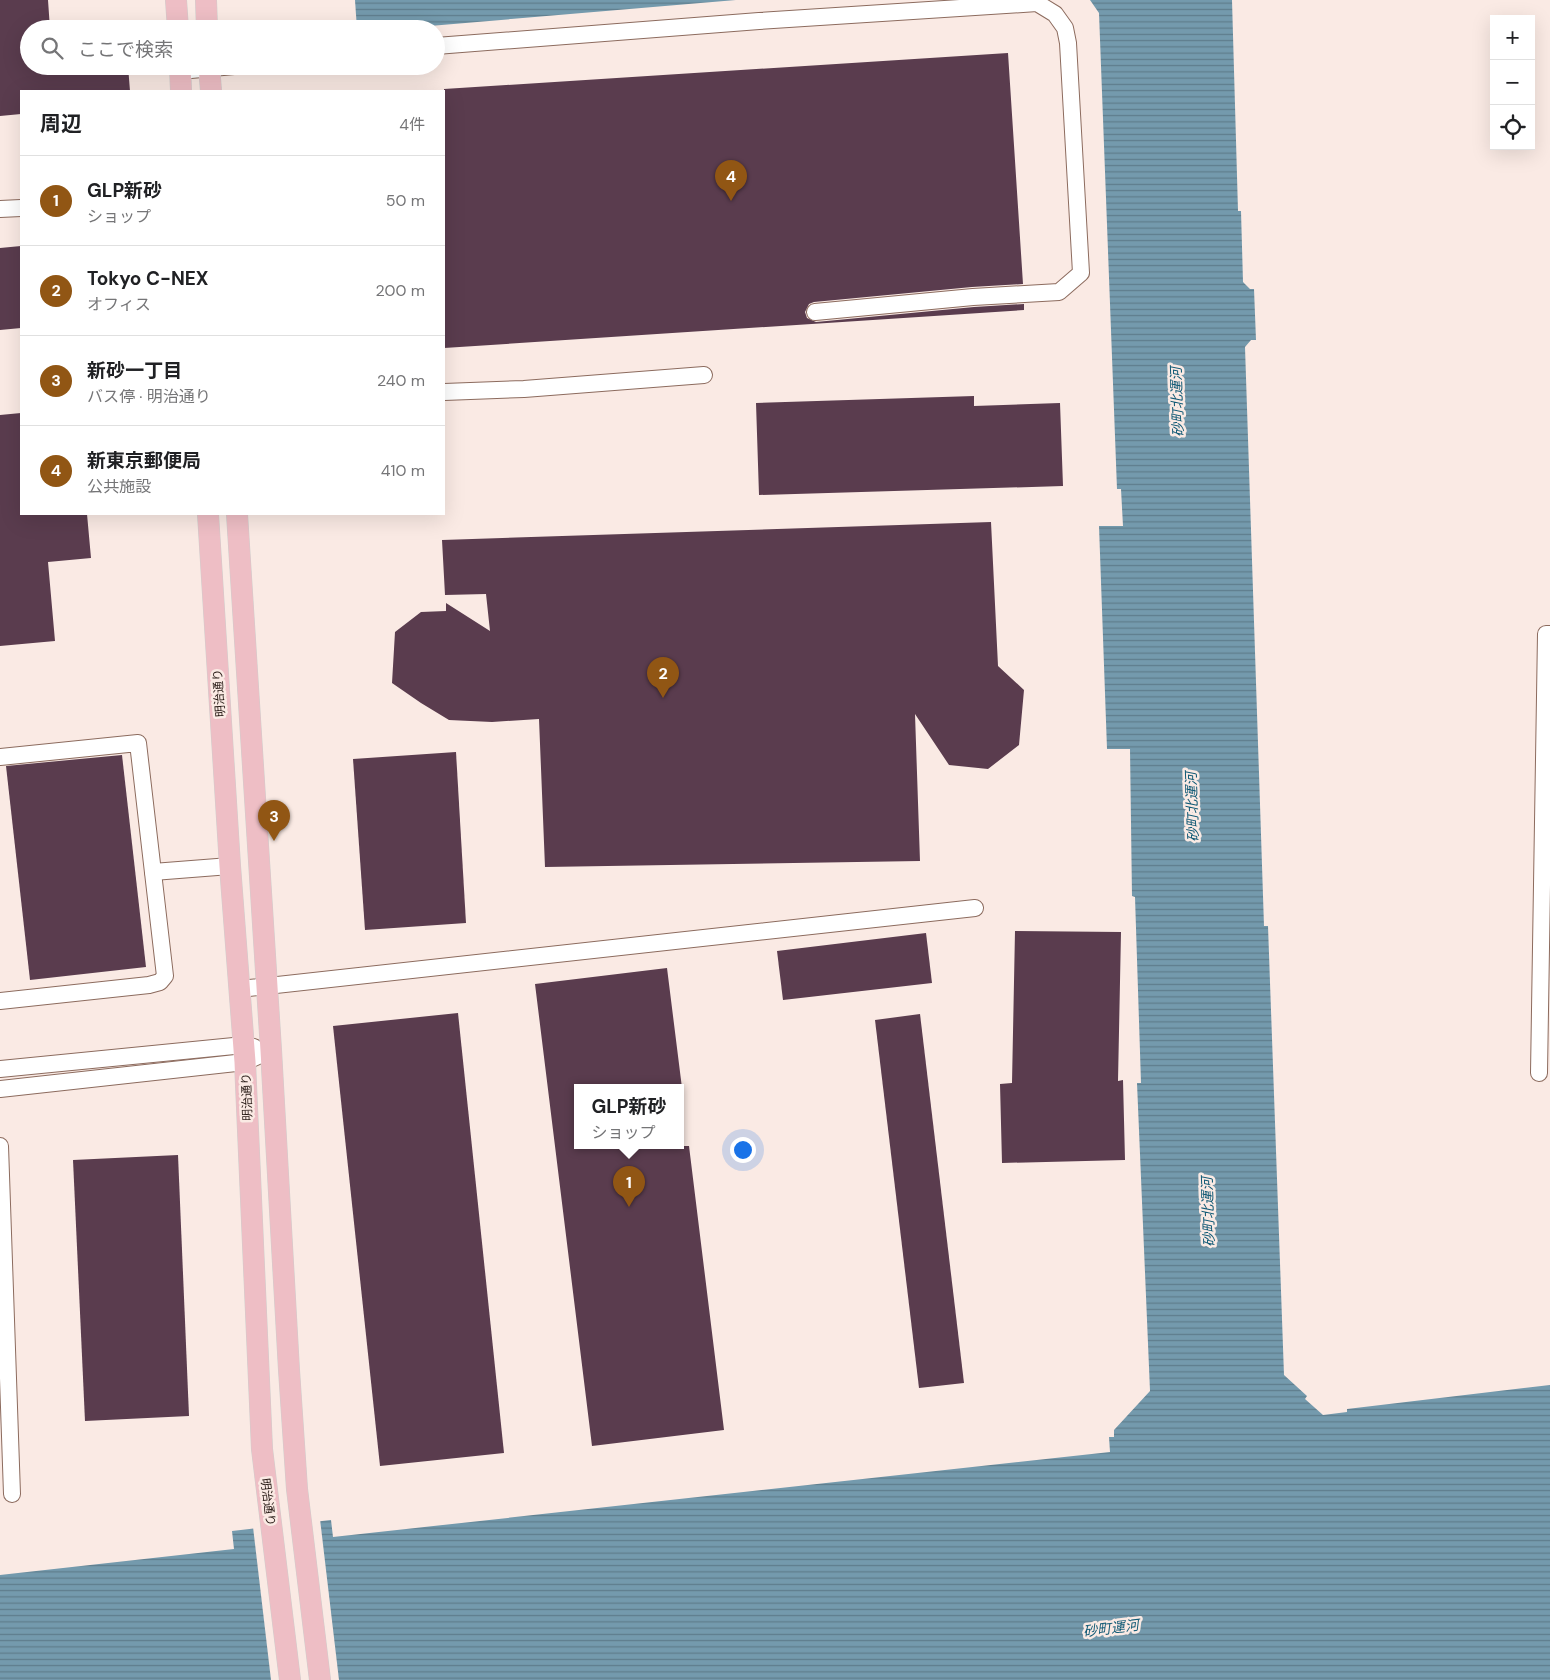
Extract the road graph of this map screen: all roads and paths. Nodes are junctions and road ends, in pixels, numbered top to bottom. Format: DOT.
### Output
graph roads {
  1 [pos="176,0"];
  2 [pos="206,0"];
  3 [pos="177,20"];
  4 [pos="207,20"];
  5 [pos="445,45"];
  6 [pos="210,75"];
  7 [pos="211,90"];
  8 [pos="20,208"];
  9 [pos="0,210"];
  10 [pos="815,312"];
  11 [pos="704,375"];
  12 [pos="445,392"];
  13 [pos="208,515"];
  14 [pos="237,515"];
  15 [pos="1550,634"];
  16 [pos="0,757"];
  17 [pos="230,866"];
  18 [pos="153,872"];
  19 [pos="975,908"];
  20 [pos="267,986"];
  21 [pos="240,989"];
  22 [pos="0,1002"];
  23 [pos="271,1050"];
  24 [pos="245,1053"];
  25 [pos="0,1069"];
  26 [pos="1538,1073"];
  27 [pos="0,1088"];
  28 [pos="0,1146"];
  29 [pos="12,1494"];
  30 [pos="290,1680"];
  31 [pos="320,1680"];
  1 -- 3 [label="main road"];
  2 -- 4 [label="main road"];
  5 -- 10 [label="street"];
  6 -- 7 [label="main road"];
  8 -- 9 [label="street"];
  11 -- 12 [label="street"];
  13 -- 17 [label="main road, 明治通り"];
  14 -- 20 [label="main road"];
  15 -- 26 [label="street"];
  16 -- 18 [label="street"];
  17 -- 18 [label="street"];
  17 -- 21 [label="main road, 明治通り"];
  18 -- 22 [label="street"];
  19 -- 20 [label="street"];
  20 -- 21 [label="street"];
  20 -- 23 [label="main road"];
  21 -- 24 [label="main road, 明治通り"];
  23 -- 24 [label="street"];
  23 -- 31 [label="main road"];
  24 -- 25 [label="street"];
  24 -- 27 [label="street"];
  24 -- 30 [label="main road, 明治通り"];
  28 -- 29 [label="street"];
}
